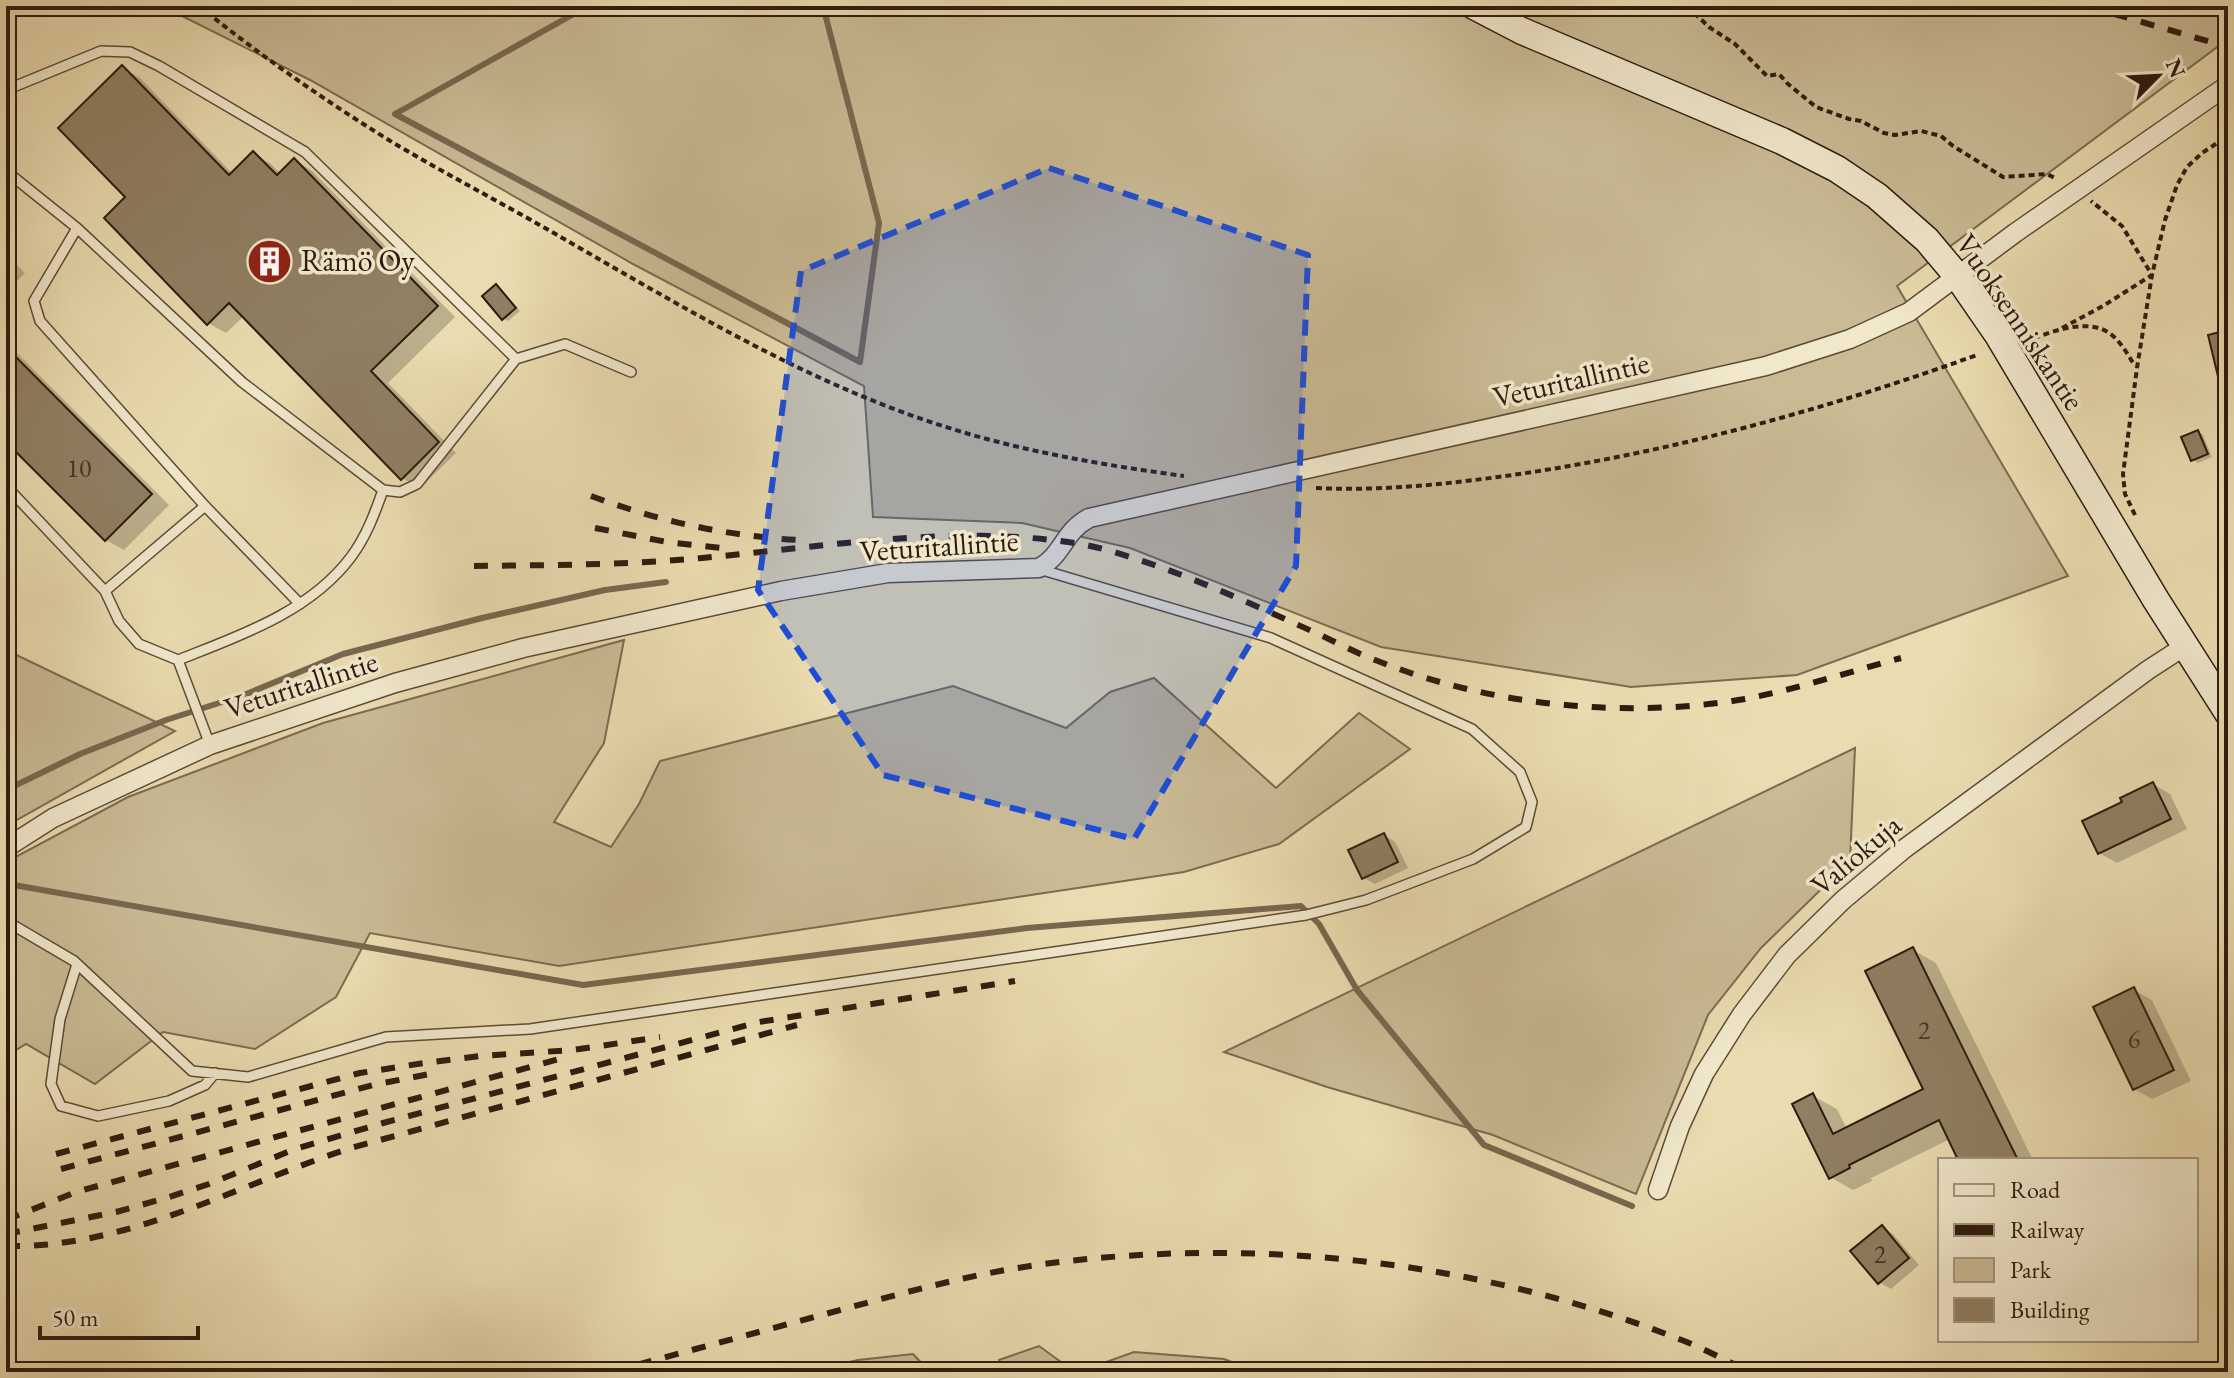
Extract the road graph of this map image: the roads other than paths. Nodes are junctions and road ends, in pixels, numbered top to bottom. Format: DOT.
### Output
graph roads {
  1 [pos="13,6"];
  2 [pos="1474,6"];
  3 [pos="6,17"];
  4 [pos="2228,85"];
  5 [pos="6,90"];
  6 [pos="6,171"];
  7 [pos="77,228"];
  8 [pos="1958,277"];
  9 [pos="516,359"];
  10 [pos="631,372"];
  11 [pos="6,486"];
  12 [pos="383,490"];
  13 [pos="205,506"];
  14 [pos="1039,568"];
  15 [pos="105,591"];
  16 [pos="300,604"];
  17 [pos="2185,646"];
  18 [pos="178,660"];
  19 [pos="2228,713"];
  20 [pos="210,745"];
  21 [pos="6,848"];
  22 [pos="6,921"];
  23 [pos="77,964"];
  24 [pos="215,1073"];
  25 [pos="1658,1190"];
  1 -- 3 [label="lane"];
  2 -- 8 [label="street, Vuoksenniskantie"];
  4 -- 8 [label="street, Veturitallintie"];
  5 -- 9 [label="lane"];
  6 -- 7 [label="lane"];
  7 -- 12 [label="lane"];
  7 -- 13 [label="lane"];
  8 -- 14 [label="street, Veturitallintie"];
  8 -- 17 [label="street, Vuoksenniskantie"];
  9 -- 10 [label="lane"];
  9 -- 12 [label="lane"];
  11 -- 15 [label="lane"];
  12 -- 16 [label="lane"];
  13 -- 15 [label="lane"];
  13 -- 16 [label="lane"];
  14 -- 20 [label="street, Veturitallintie"];
  14 -- 24 [label="lane"];
  15 -- 18 [label="lane"];
  16 -- 18 [label="lane"];
  17 -- 19 [label="street, Vuoksenniskantie"];
  17 -- 25 [label="street, Valiokuja"];
  18 -- 20 [label="lane"];
  20 -- 21 [label="street, Veturitallintie"];
  22 -- 23 [label="lane"];
  23 -- 24 [label="lane"];
  23 -- 24 [label="lane"];
}
